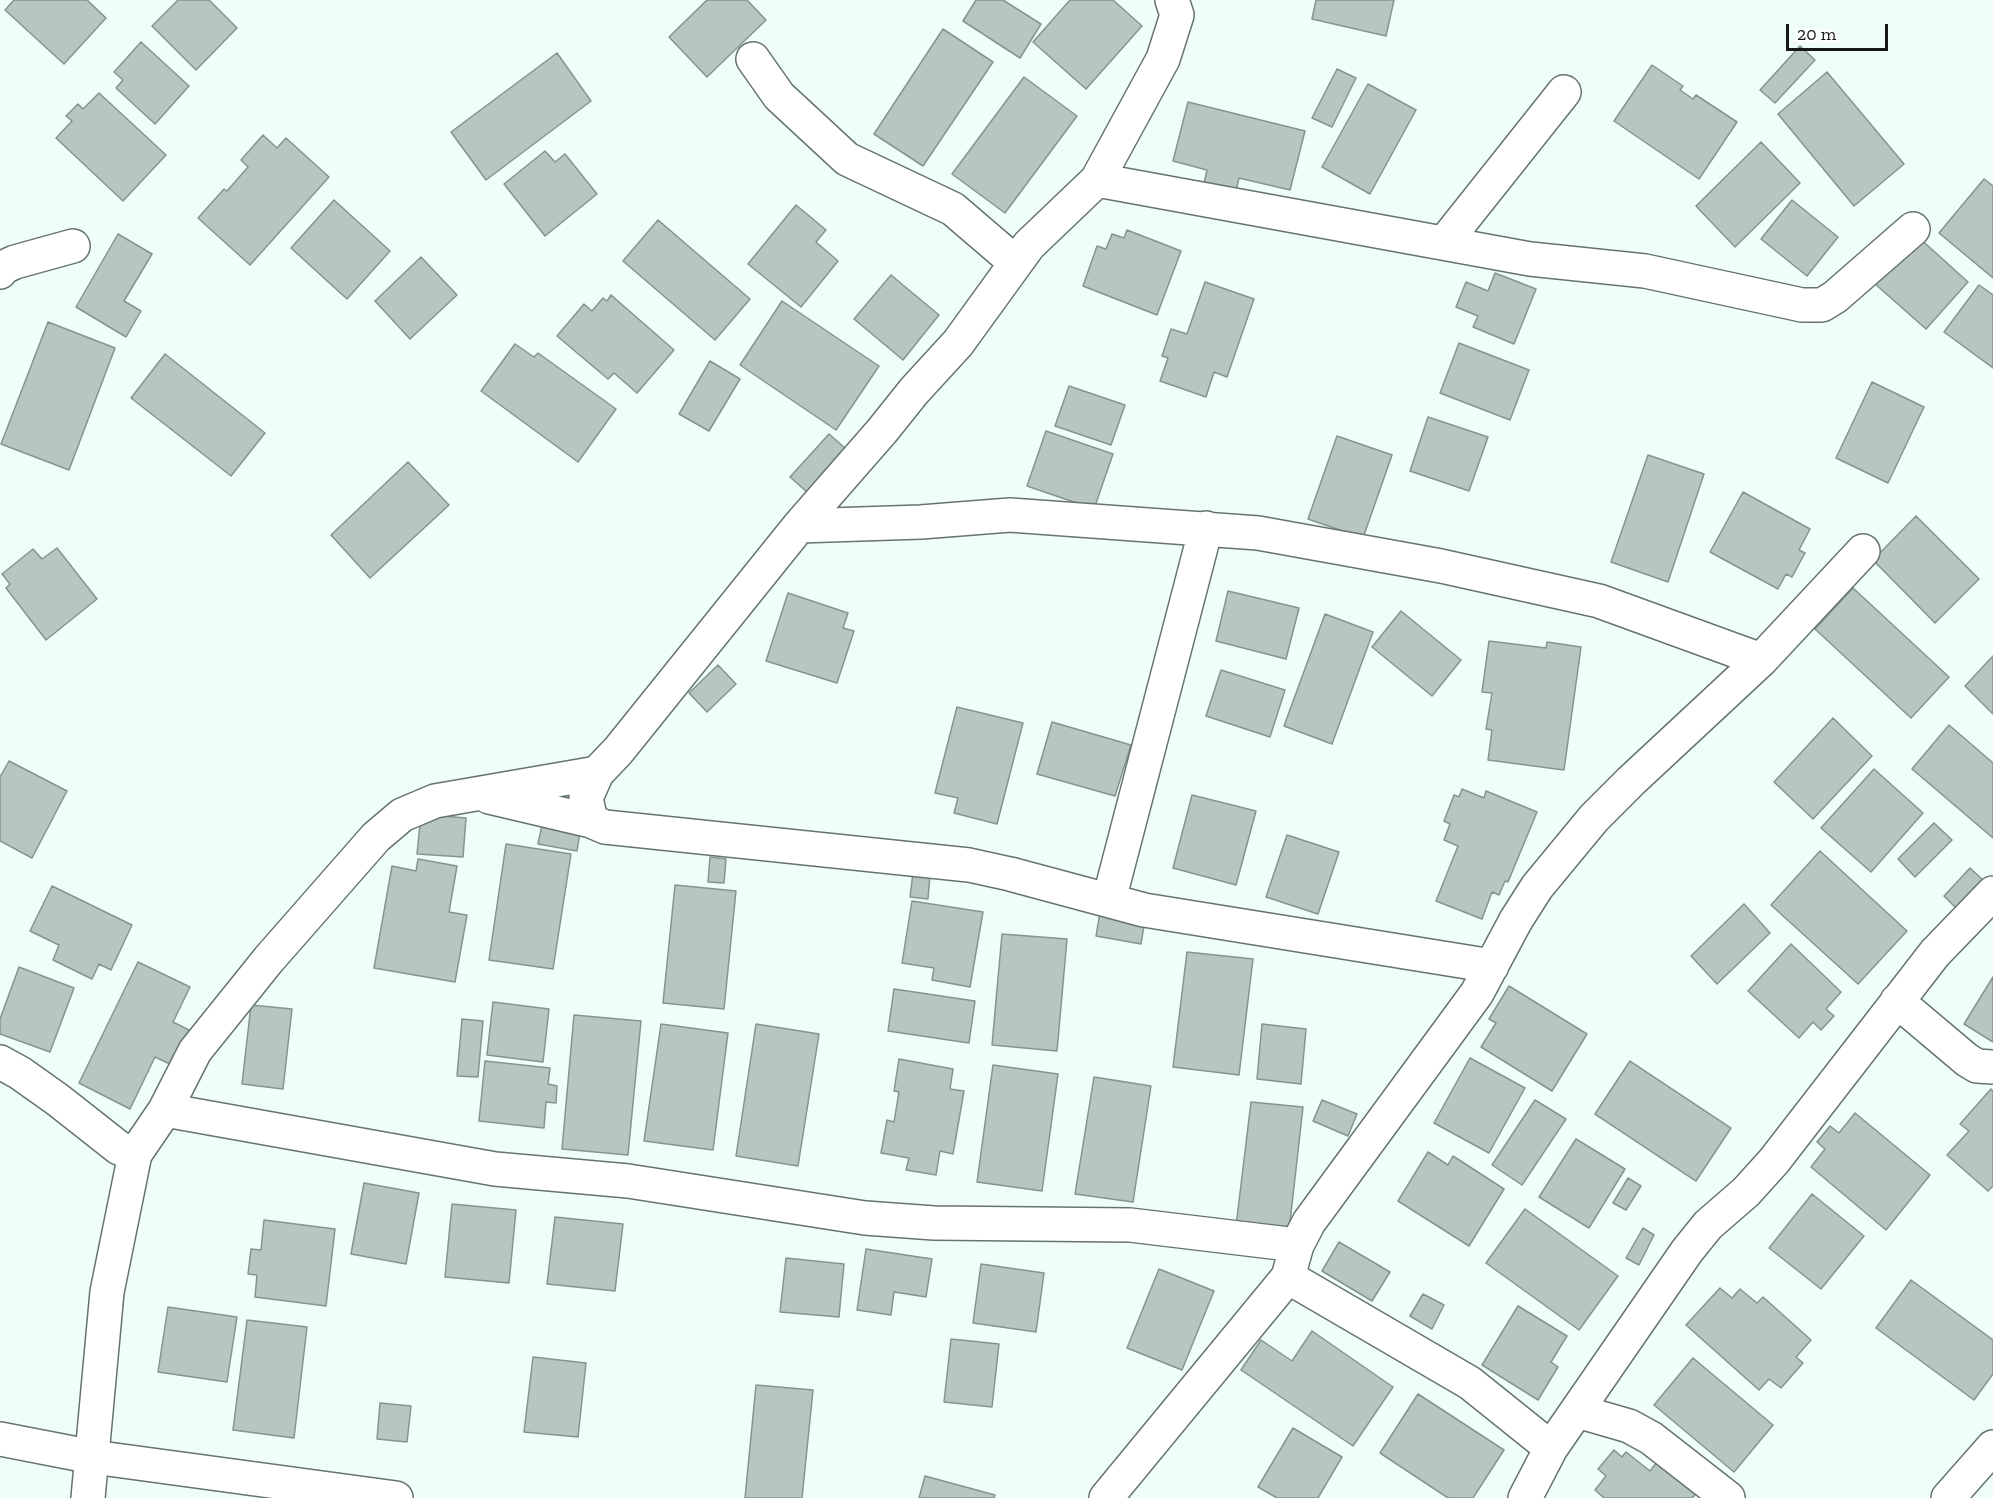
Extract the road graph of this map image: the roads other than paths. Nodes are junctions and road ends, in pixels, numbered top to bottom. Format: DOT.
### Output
graph roads {
  1 [pos="1172,0"];
  2 [pos="753,59"];
  3 [pos="1564,92"];
  4 [pos="1097,180"];
  5 [pos="1913,229"];
  6 [pos="1444,243"];
  7 [pos="73,246"];
  8 [pos="1016,263"];
  9 [pos="0,272"];
  10 [pos="799,526"];
  11 [pos="1206,528"];
  12 [pos="1863,551"];
  13 [pos="1761,660"];
  14 [pos="597,773"];
  15 [pos="476,794"];
  16 [pos="591,821"];
  17 [pos="1993,893"];
  18 [pos="1109,900"];
  19 [pos="1492,966"];
  20 [pos="1897,1001"];
  21 [pos="0,1062"];
  22 [pos="1993,1067"];
  23 [pos="165,1110"];
  24 [pos="135,1154"];
  25 [pos="1297,1245"];
  26 [pos="1288,1277"];
  27 [pos="1576,1411"];
  28 [pos="0,1439"];
  29 [pos="1993,1447"];
  30 [pos="1551,1448"];
  31 [pos="93,1457"];
  32 [pos="87,1498"];
  33 [pos="396,1498"];
  34 [pos="1106,1498"];
  35 [pos="1525,1498"];
  36 [pos="1728,1498"];
  37 [pos="1948,1498"];
  1 -- 4 [label="street"];
  2 -- 8 [label="street"];
  3 -- 6 [label="street"];
  4 -- 6 [label="street"];
  4 -- 8 [label="street"];
  5 -- 6 [label="street"];
  7 -- 9 [label="street"];
  8 -- 10 [label="street"];
  10 -- 11 [label="street"];
  10 -- 14 [label="street"];
  11 -- 13 [label="street"];
  11 -- 18 [label="street"];
  12 -- 13 [label="street"];
  13 -- 19 [label="street"];
  14 -- 15 [label="street"];
  14 -- 16 [label="street"];
  15 -- 16 [label="street"];
  15 -- 23 [label="street"];
  16 -- 18 [label="street"];
  17 -- 20 [label="street"];
  18 -- 19 [label="street"];
  19 -- 25 [label="street"];
  20 -- 22 [label="street"];
  20 -- 27 [label="street"];
  21 -- 24 [label="street"];
  23 -- 24 [label="street"];
  23 -- 25 [label="street"];
  24 -- 31 [label="street"];
  25 -- 26 [label="street"];
  26 -- 30 [label="street"];
  26 -- 34 [label="street"];
  27 -- 30 [label="street"];
  27 -- 36 [label="street"];
  28 -- 31 [label="street"];
  29 -- 37 [label="street"];
  30 -- 35 [label="street"];
  31 -- 32 [label="street"];
  31 -- 33 [label="street"];
}
